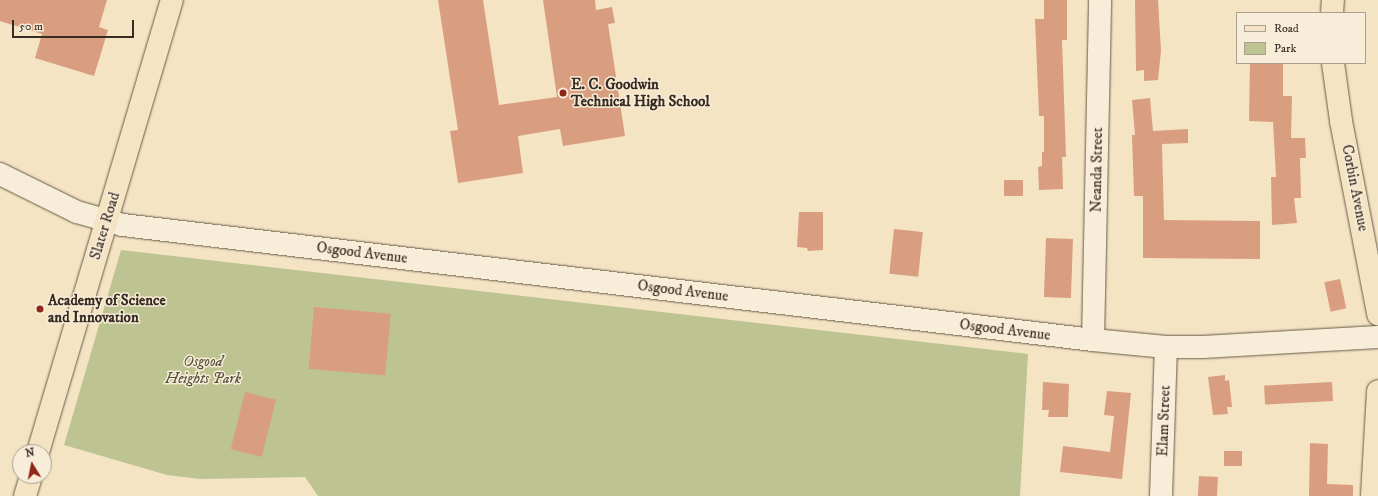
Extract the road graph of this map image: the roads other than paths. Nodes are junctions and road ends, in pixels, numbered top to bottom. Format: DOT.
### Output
graph roads {
  1 [pos="172,0"];
  2 [pos="1100,0"];
  3 [pos="1333,0"];
  4 [pos="1332,12"];
  5 [pos="1333,64"];
  6 [pos="0,174"];
  7 [pos="106,222"];
  8 [pos="1378,314"];
  9 [pos="1378,337"];
  10 [pos="1094,340"];
  11 [pos="1166,347"];
  12 [pos="1378,391"];
  13 [pos="40,444"];
  14 [pos="29,484"];
  15 [pos="25,496"];
  16 [pos="1161,496"];
  17 [pos="1372,496"];
  1 -- 7 [label="main road, Slater Road"];
  2 -- 10 [label="street, Neanda Street"];
  3 -- 4 [label="main road"];
  5 -- 8 [label="main road, Corbin Avenue"];
  6 -- 7 [label="street, Osgood Avenue"];
  7 -- 10 [label="street, Osgood Avenue"];
  7 -- 13 [label="main road, Slater Road"];
  9 -- 11 [label="street, Osgood Avenue"];
  10 -- 11 [label="street, Osgood Avenue"];
  11 -- 16 [label="street, Elam Street"];
  12 -- 17 [label="main road"];
  14 -- 15 [label="main road"];
}
